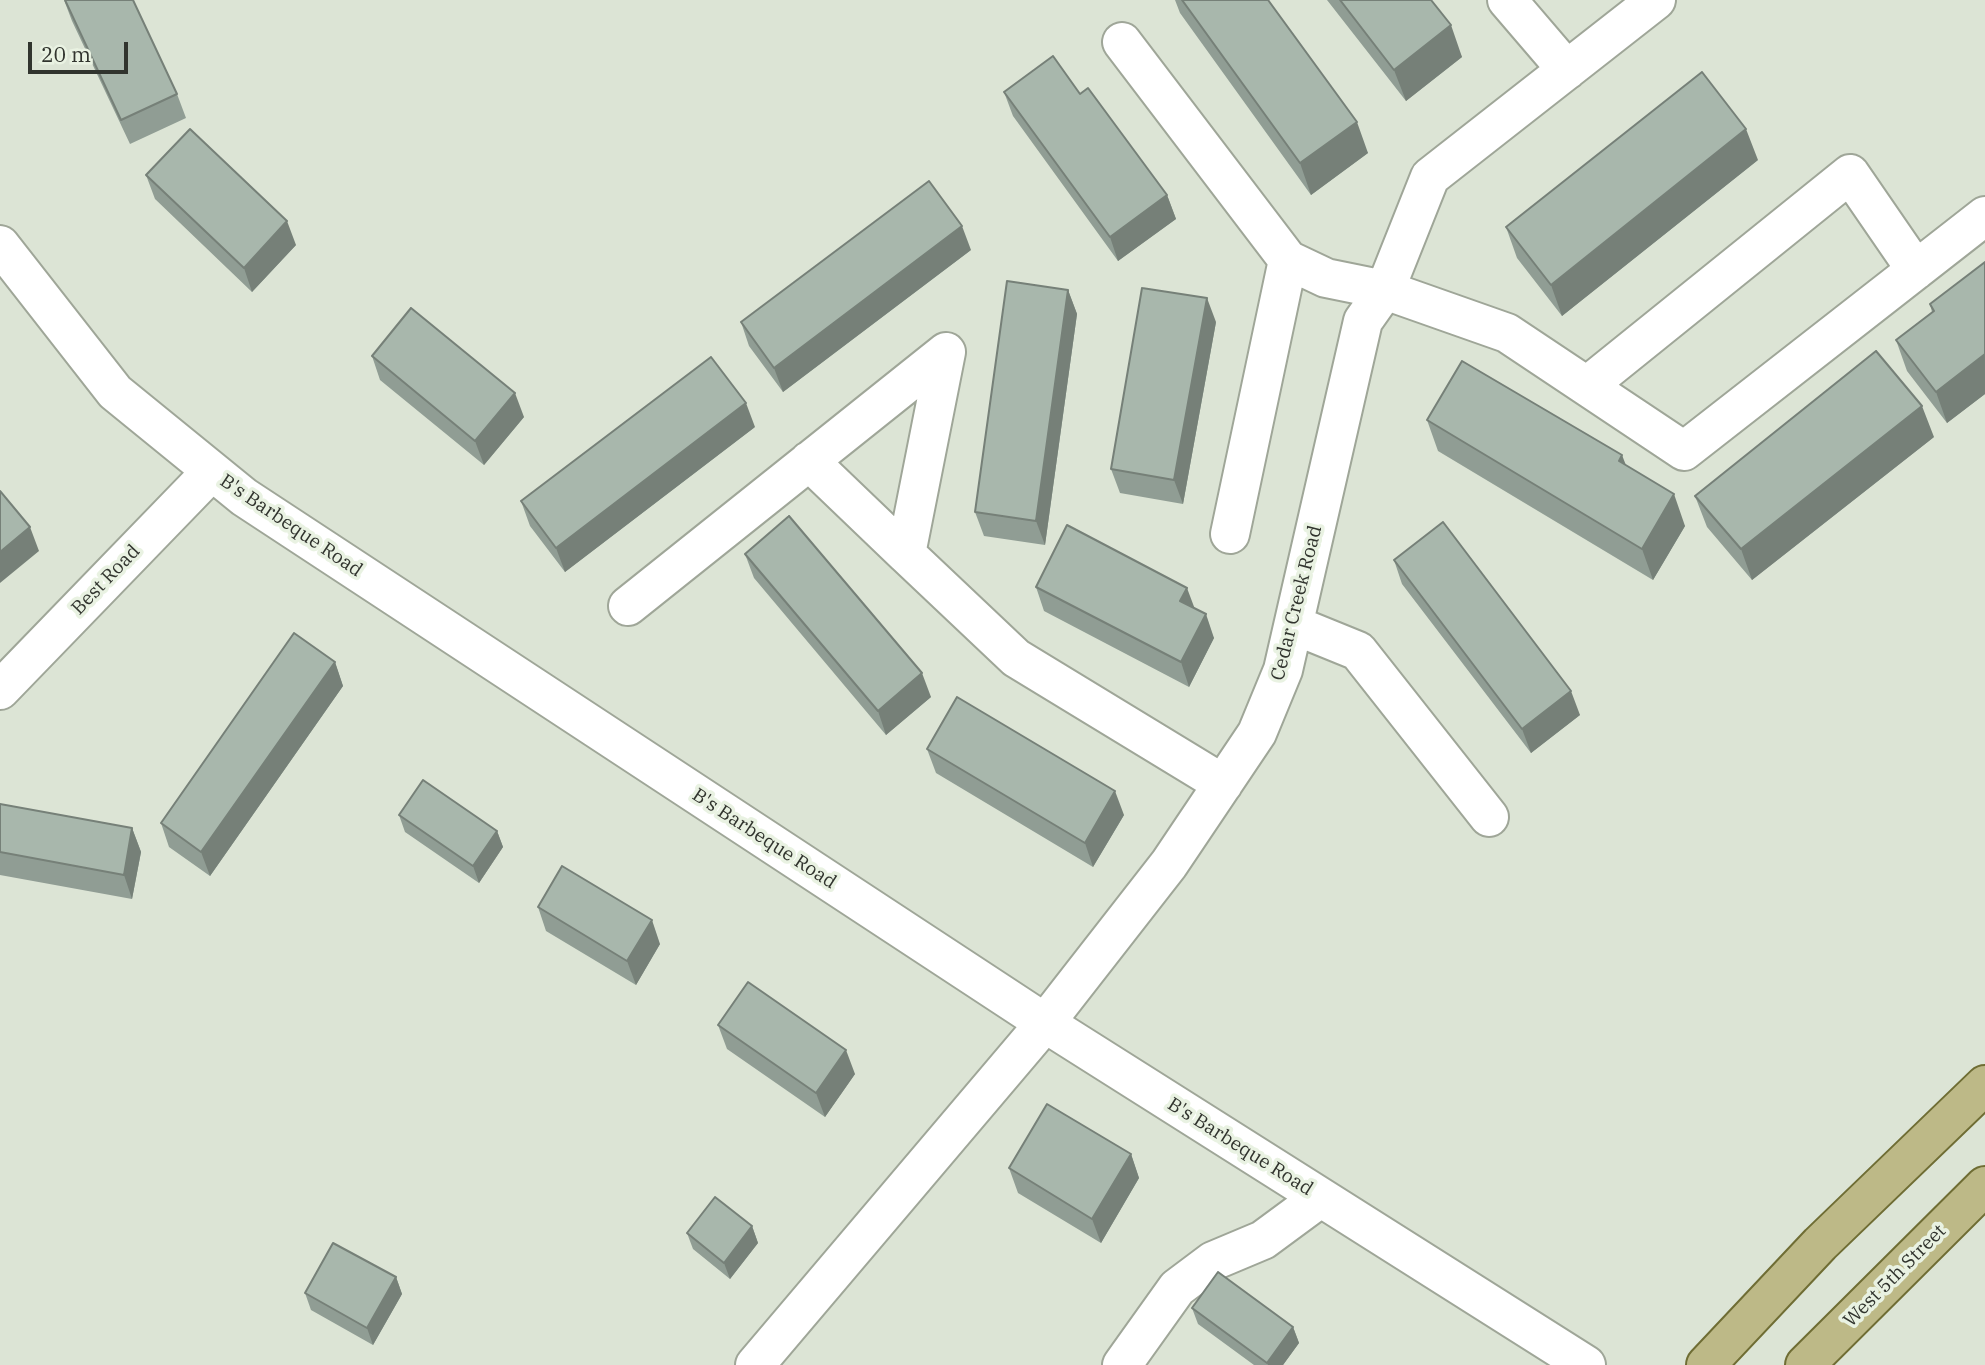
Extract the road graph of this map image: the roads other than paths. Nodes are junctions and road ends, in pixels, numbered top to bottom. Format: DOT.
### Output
graph roads {
  1 [pos="1507,0"];
  2 [pos="1656,0"];
  3 [pos="1122,42"];
  4 [pos="1567,70"];
  5 [pos="1985,216"];
  6 [pos="0,245"];
  7 [pos="1288,260"];
  8 [pos="1916,270"];
  9 [pos="1385,290"];
  10 [pos="1587,386"];
  11 [pos="809,461"];
  12 [pos="212,471"];
  13 [pos="1230,534"];
  14 [pos="906,554"];
  15 [pos="628,606"];
  16 [pos="1294,625"];
  17 [pos="0,690"];
  18 [pos="1223,783"];
  19 [pos="1489,817"];
  20 [pos="1045,1023"];
  21 [pos="1985,1085"];
  22 [pos="1985,1186"];
  23 [pos="1320,1198"];
  24 [pos="755,1365"];
  25 [pos="1122,1365"];
  26 [pos="1586,1365"];
  27 [pos="1706,1365"];
  28 [pos="1805,1365"];
  1 -- 4 [label="street"];
  2 -- 4 [label="street, Cedar Creek Road"];
  3 -- 7 [label="street"];
  4 -- 9 [label="street, Cedar Creek Road"];
  5 -- 8 [label="street"];
  6 -- 12 [label="street, B's Barbeque Road"];
  7 -- 9 [label="street"];
  7 -- 13 [label="street"];
  8 -- 10 [label="street"];
  8 -- 10 [label="street"];
  9 -- 10 [label="street"];
  9 -- 16 [label="street, Cedar Creek Road"];
  11 -- 14 [label="street"];
  11 -- 14 [label="street"];
  11 -- 15 [label="street"];
  12 -- 17 [label="street, Best Road"];
  12 -- 20 [label="street, B's Barbeque Road"];
  14 -- 18 [label="street"];
  16 -- 18 [label="street, Cedar Creek Road"];
  16 -- 19 [label="street"];
  18 -- 20 [label="street, Cedar Creek Road"];
  20 -- 23 [label="street, B's Barbeque Road"];
  20 -- 24 [label="street, Cedar Creek Road"];
  21 -- 27 [label="main road"];
  22 -- 28 [label="main road, West 5th Street"];
  23 -- 25 [label="street"];
  23 -- 26 [label="street, B's Barbeque Road"];
}
